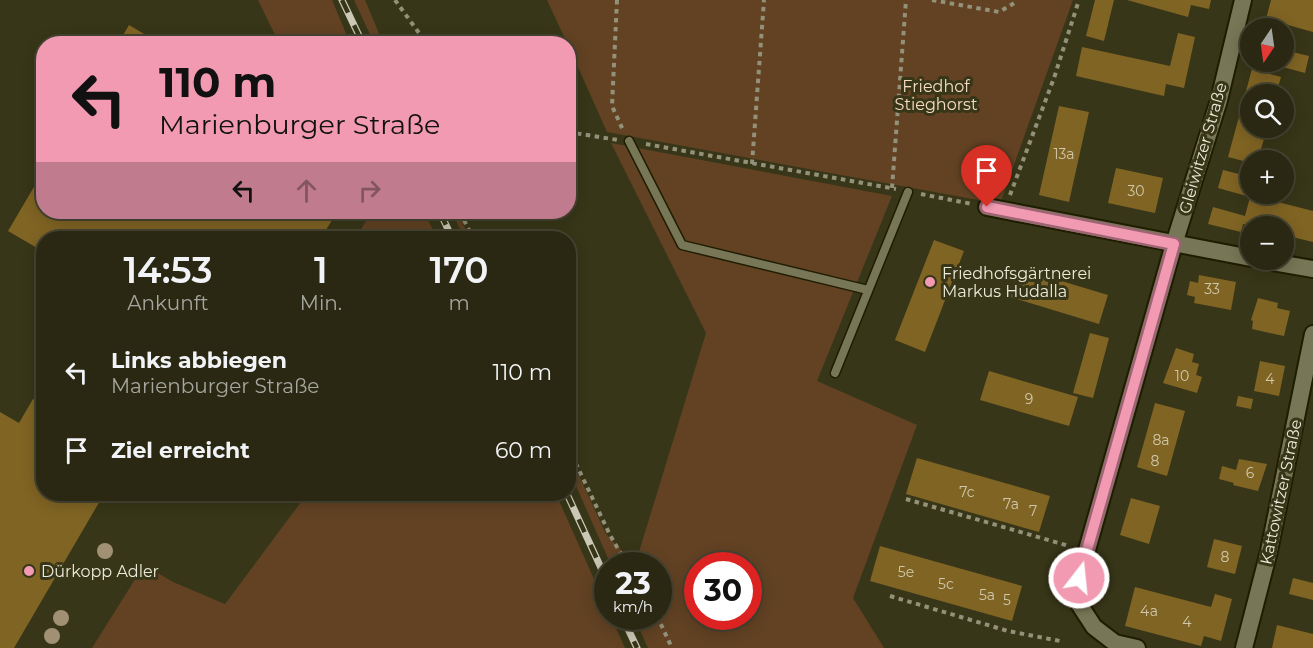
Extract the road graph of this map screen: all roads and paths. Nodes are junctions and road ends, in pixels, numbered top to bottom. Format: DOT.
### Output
graph roads {
  1 [pos="395,0"];
  2 [pos="617,0"];
  3 [pos="764,0"];
  4 [pos="906,0"];
  5 [pos="932,0"];
  6 [pos="1016,0"];
  7 [pos="1078,0"];
  8 [pos="1243,0"];
  9 [pos="421,36"];
  10 [pos="576,133"];
  11 [pos="629,141"];
  12 [pos="752,164"];
  13 [pos="892,188"];
  14 [pos="908,192"];
  15 [pos="987,207"];
  16 [pos="1004,210"];
  17 [pos="1174,244"];
  18 [pos="1240,256"];
  19 [pos="1294,266"];
  20 [pos="1313,269"];
  21 [pos="868,290"];
  22 [pos="1313,334"];
  23 [pos="835,372"];
  24 [pos="576,464"];
  25 [pos="906,500"];
  26 [pos="1087,551"];
  27 [pos="620,552"];
  28 [pos="890,596"];
  29 [pos="664,630"];
  30 [pos="1060,641"];
  31 [pos="672,648"];
  32 [pos="1137,648"];
  33 [pos="1244,648"];
  1 -- 9 [label="path"];
  2 -- 11 [label="path"];
  3 -- 12 [label="path"];
  4 -- 13 [label="path"];
  5 -- 6 [label="path"];
  7 -- 16 [label="path"];
  8 -- 17 [label="street, Gleiwitzer Straße"];
  10 -- 11 [label="path"];
  11 -- 12 [label="path"];
  11 -- 21 [label="lane"];
  12 -- 13 [label="path"];
  13 -- 14 [label="path"];
  14 -- 15 [label="path"];
  14 -- 21 [label="lane"];
  15 -- 16 [label="street"];
  16 -- 17 [label="street"];
  17 -- 18 [label="street"];
  17 -- 26 [label="street, Gleiwitzer Straße"];
  19 -- 20 [label="street"];
  21 -- 23 [label="lane"];
  22 -- 33 [label="street, Kattowitzer Straße"];
  24 -- 27 [label="path"];
  25 -- 26 [label="path"];
  26 -- 32 [label="street, Gleiwitzer Straße"];
  28 -- 30 [label="path"];
  29 -- 31 [label="path"];
}
